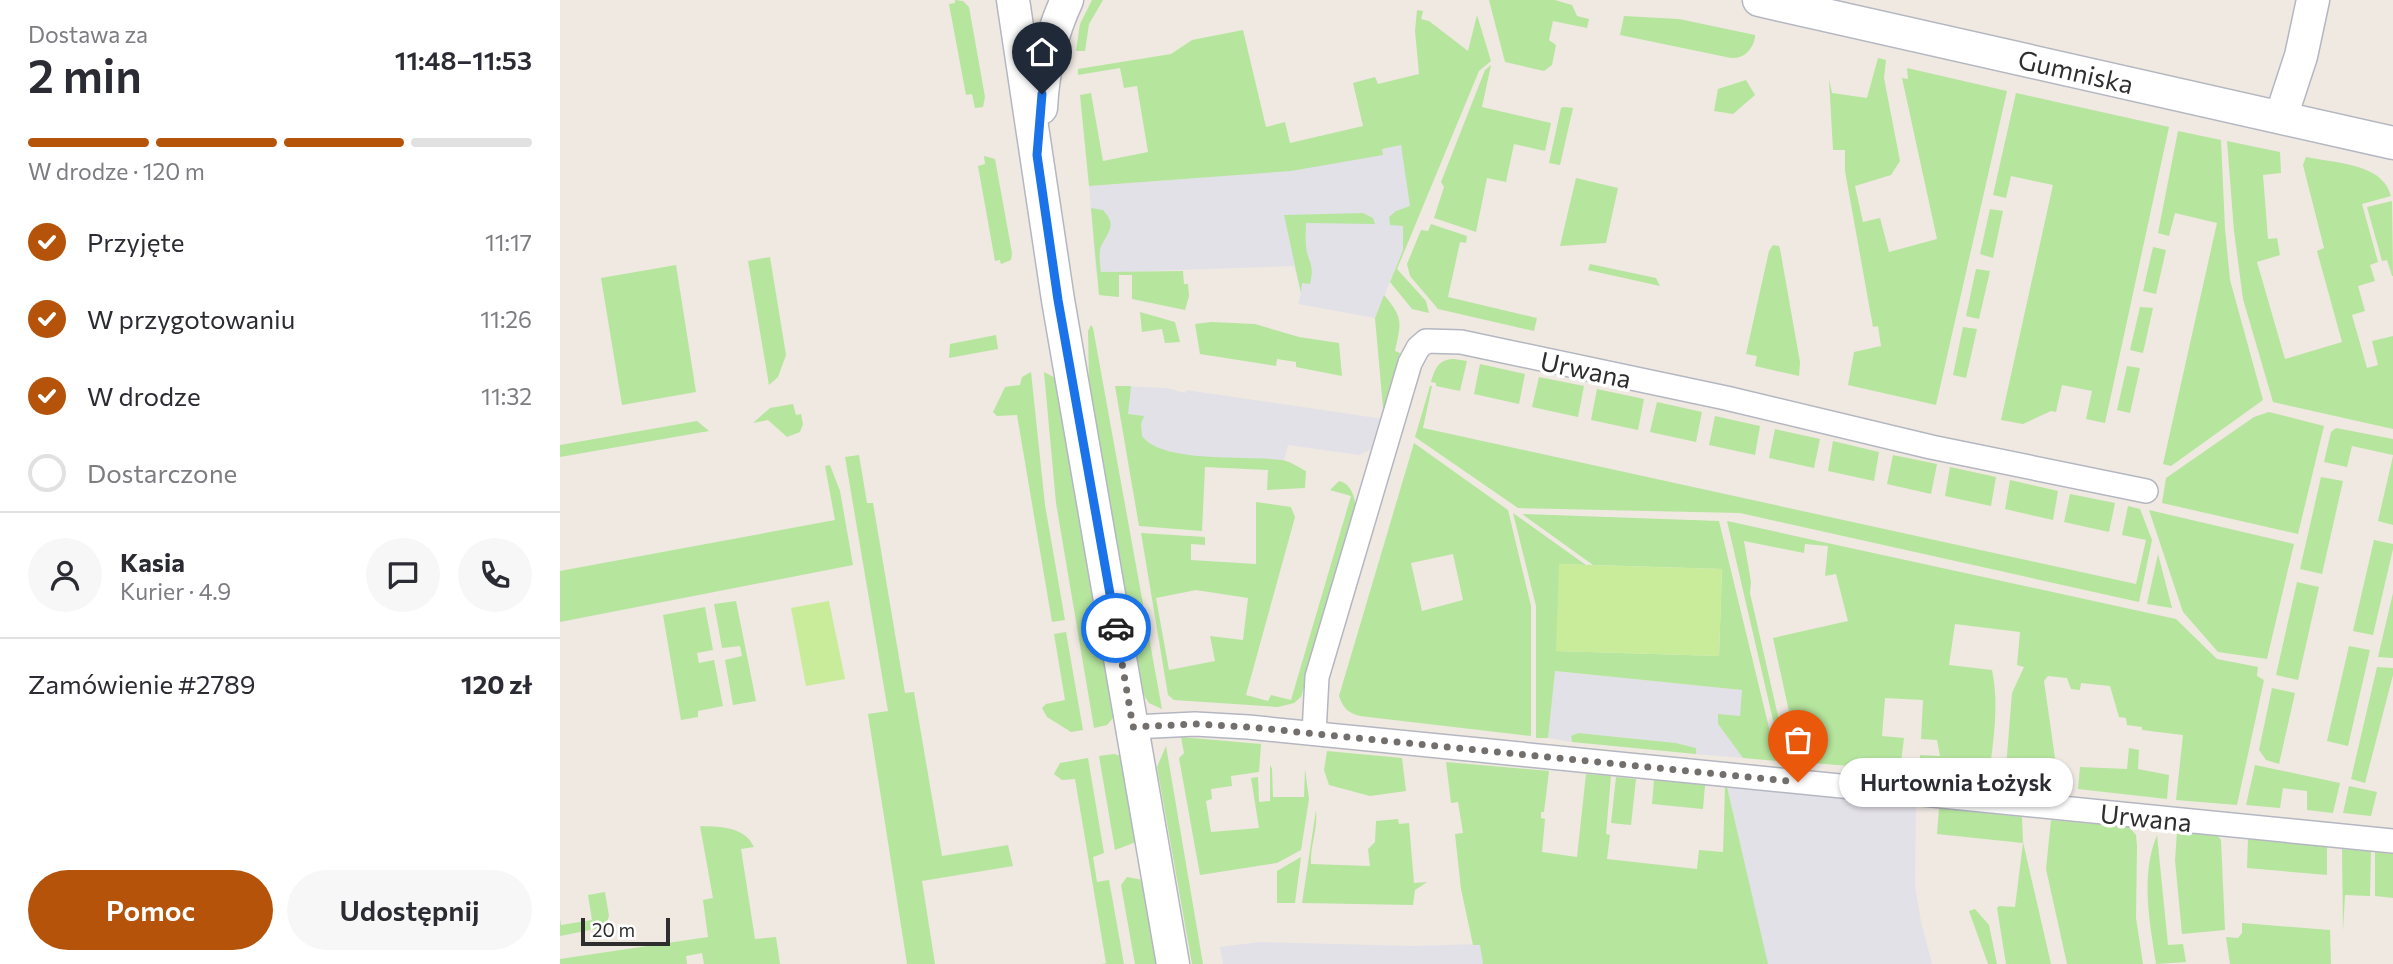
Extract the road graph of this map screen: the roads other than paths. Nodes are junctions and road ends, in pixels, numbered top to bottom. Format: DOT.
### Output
graph roads {
  1 [pos="1013,0"];
  2 [pos="1067,0"];
  3 [pos="1759,0"];
  4 [pos="2313,0"];
  5 [pos="2281,117"];
  6 [pos="2393,143"];
  7 [pos="1037,155"];
  8 [pos="2146,491"];
  9 [pos="1133,727"];
  10 [pos="1314,733"];
  11 [pos="2391,834"];
  12 [pos="1173,964"];
  1 -- 7 [label="street"];
  2 -- 7 [label="street"];
  3 -- 5 [label="street, Gumniska"];
  4 -- 5 [label="street"];
  5 -- 6 [label="street, Gumniska"];
  7 -- 9 [label="street"];
  8 -- 10 [label="street, Urwana"];
  9 -- 10 [label="street, Urwana"];
  9 -- 12 [label="street"];
  10 -- 11 [label="street, Urwana"];
}
